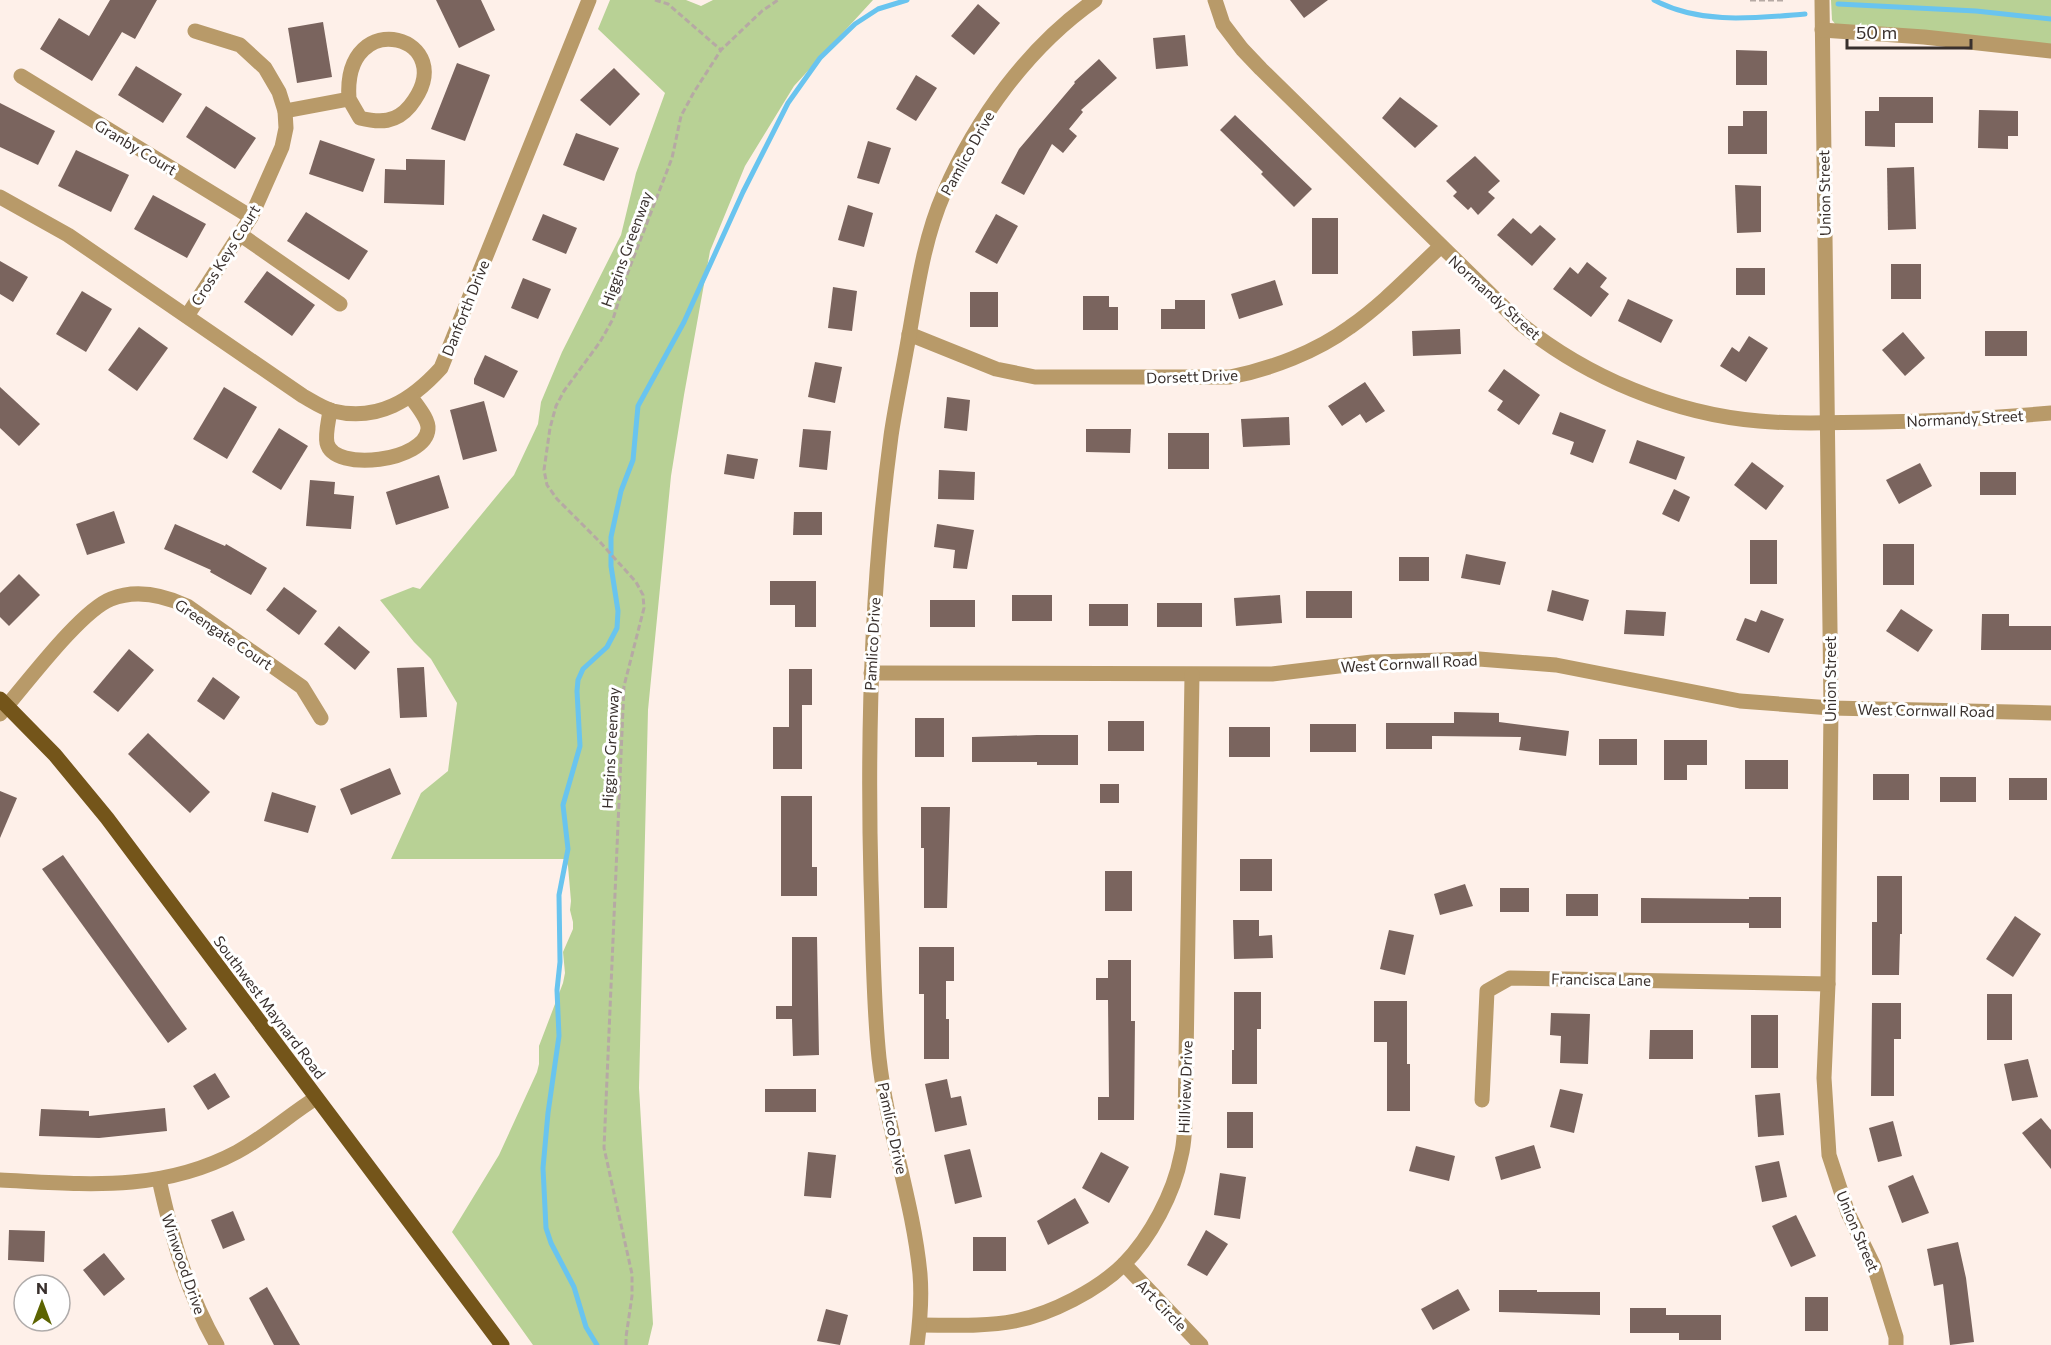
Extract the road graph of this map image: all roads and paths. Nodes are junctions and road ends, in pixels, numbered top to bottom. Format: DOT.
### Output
graph roads {
  1 [pos="589,0"];
  2 [pos="655,0"];
  3 [pos="778,0"];
  4 [pos="1095,0"];
  5 [pos="1215,0"];
  6 [pos="1750,0"];
  7 [pos="1786,0"];
  8 [pos="1821,0"];
  9 [pos="1822,30"];
  10 [pos="195,31"];
  11 [pos="721,50"];
  12 [pos="2051,51"];
  13 [pos="21,76"];
  14 [pos="349,99"];
  15 [pos="285,111"];
  16 [pos="0,197"];
  17 [pos="251,217"];
  18 [pos="241,235"];
  19 [pos="1440,247"];
  20 [pos="340,304"];
  21 [pos="187,316"];
  22 [pos="909,334"];
  23 [pos="411,397"];
  24 [pos="330,410"];
  25 [pos="2051,413"];
  26 [pos="1828,422"];
  27 [pos="871,673"];
  28 [pos="1192,675"];
  29 [pos="3,706"];
  30 [pos="1831,708"];
  31 [pos="2051,713"];
  32 [pos="321,718"];
  33 [pos="1828,984"];
  34 [pos="316,1098"];
  35 [pos="1482,1100"];
  36 [pos="159,1179"];
  37 [pos="0,1180"];
  38 [pos="1124,1264"];
  39 [pos="920,1325"];
  40 [pos="217,1345"];
  41 [pos="502,1345"];
  42 [pos="627,1345"];
  43 [pos="917,1345"];
  44 [pos="1201,1345"];
  45 [pos="1896,1345"];
  1 -- 23 [label="street, Danforth Drive"];
  2 -- 11 [label="path"];
  3 -- 11 [label="path, Higgins Greenway"];
  4 -- 22 [label="street, Pamlico Drive"];
  5 -- 19 [label="street, Normandy Street"];
  6 -- 7 [label="path"];
  8 -- 9 [label="street, Union Street"];
  9 -- 12 [label="street"];
  9 -- 26 [label="street, Union Street"];
  10 -- 15 [label="street, Cross Keys Court"];
  11 -- 42 [label="path, Higgins Greenway"];
  13 -- 17 [label="street, Granby Court"];
  14 -- 14 [label="street"];
  14 -- 15 [label="street"];
  15 -- 17 [label="street, Cross Keys Court"];
  16 -- 21 [label="street, Danforth Drive"];
  17 -- 18 [label="street, Cross Keys Court"];
  18 -- 20 [label="street"];
  18 -- 21 [label="street, Cross Keys Court"];
  19 -- 22 [label="street, Dorsett Drive"];
  19 -- 26 [label="street, Normandy Street"];
  21 -- 24 [label="street, Danforth Drive"];
  22 -- 27 [label="street, Pamlico Drive"];
  23 -- 24 [label="street, Danforth Drive"];
  23 -- 24 [label="street"];
  25 -- 26 [label="street, Normandy Street"];
  26 -- 30 [label="street, Union Street"];
  27 -- 28 [label="street, West Cornwall Road"];
  27 -- 39 [label="street, Pamlico Drive"];
  28 -- 30 [label="street, West Cornwall Road"];
  28 -- 38 [label="street, Hillview Drive"];
  29 -- 32 [label="street, Greengate Court"];
  29 -- 34 [label="main road, Southwest Maynard Road"];
  30 -- 31 [label="street, West Cornwall Road"];
  30 -- 33 [label="street, Union Street"];
  33 -- 35 [label="street, Francisca Lane"];
  33 -- 45 [label="street, Union Street"];
  34 -- 36 [label="street"];
  34 -- 41 [label="main road, Southwest Maynard Road"];
  36 -- 37 [label="street"];
  36 -- 40 [label="street, Winwood Drive"];
  38 -- 39 [label="street, Hillview Drive"];
  38 -- 44 [label="street, Art Circle"];
  39 -- 43 [label="street, Pamlico Drive"];
}
